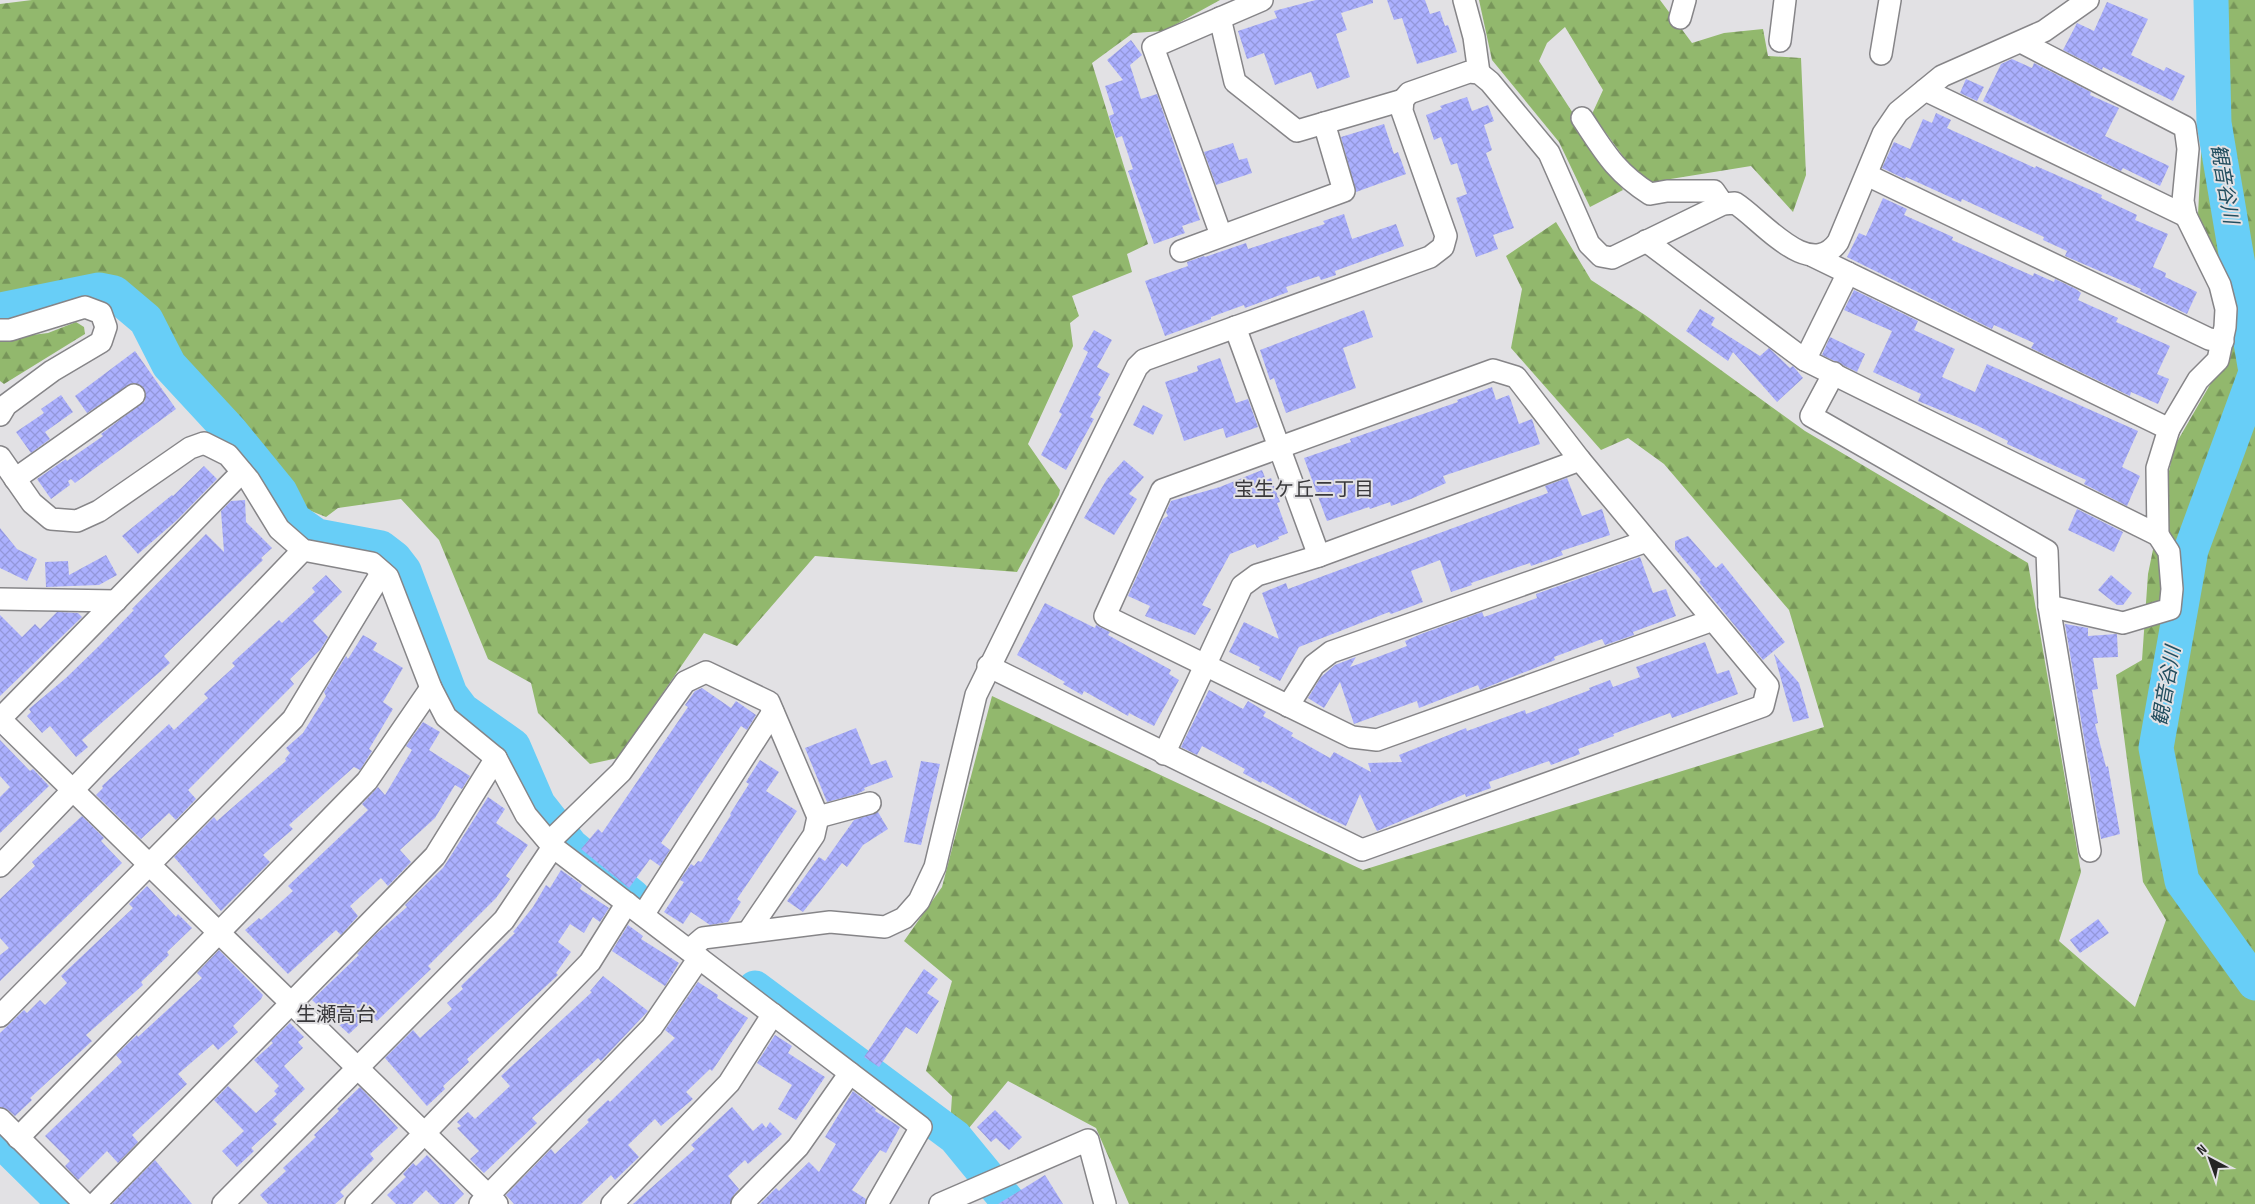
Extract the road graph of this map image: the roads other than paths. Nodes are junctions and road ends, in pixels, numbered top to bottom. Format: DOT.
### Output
graph roads {
  1 [pos="1262,0"];
  2 [pos="1464,0"];
  3 [pos="1785,0"];
  4 [pos="1890,0"];
  5 [pos="2088,0"];
  6 [pos="1220,18"];
  7 [pos="1780,42"];
  8 [pos="2020,42"];
  9 [pos="1880,54"];
  10 [pos="1479,73"];
  11 [pos="1925,90"];
  12 [pos="1403,100"];
  13 [pos="1582,118"];
  14 [pos="1324,123"];
  15 [pos="1867,175"];
  16 [pos="1723,204"];
  17 [pos="2186,216"];
  18 [pos="1221,236"];
  19 [pos="1646,241"];
  20 [pos="1181,251"];
  21 [pos="1814,256"];
  22 [pos="1848,273"];
  23 [pos="1236,327"];
  24 [pos="0,330"];
  25 [pos="2223,341"];
  26 [pos="1805,360"];
  27 [pos="1834,373"];
  28 [pos="134,395"];
  29 [pos="2,406"];
  30 [pos="2169,429"];
  31 [pos="1279,447"];
  32 [pos="0,457"];
  33 [pos="1580,460"];
  34 [pos="242,472"];
  35 [pos="15,479"];
  36 [pos="2158,535"];
  37 [pos="1647,541"];
  38 [pos="303,550"];
  39 [pos="1319,556"];
  40 [pos="382,572"];
  41 [pos="0,599"];
  42 [pos="116,601"];
  43 [pos="2048,606"];
  44 [pos="1713,620"];
  45 [pos="988,666"];
  46 [pos="1204,666"];
  47 [pos="431,688"];
  48 [pos="1288,706"];
  49 [pos="773,712"];
  50 [pos="0,719"];
  51 [pos="1164,754"];
  52 [pos="496,758"];
  53 [pos="74,791"];
  54 [pos="870,803"];
  55 [pos="818,817"];
  56 [pos="556,838"];
  57 [pos="2090,851"];
  58 [pos="149,864"];
  59 [pos="0,866"];
  60 [pos="635,909"];
  61 [pos="748,932"];
  62 [pos="220,934"];
  63 [pos="694,954"];
  64 [pos="290,1003"];
  65 [pos="774,1014"];
  66 [pos="0,1016"];
  67 [pos="357,1069"];
  68 [pos="850,1073"];
  69 [pos="0,1119"];
  70 [pos="424,1134"];
  71 [pos="18,1138"];
  72 [pos="488,1201"];
  73 [pos="85,1204"];
  74 [pos="95,1204"];
  75 [pos="224,1204"];
  76 [pos="356,1204"];
  77 [pos="612,1204"];
  78 [pos="742,1204"];
  79 [pos="877,1204"];
  80 [pos="940,1204"];
  81 [pos="1105,1204"];
  1 -- 6 [label="street"];
  2 -- 10 [label="street"];
  3 -- 7 [label="street"];
  4 -- 9 [label="street"];
  5 -- 8 [label="street"];
  6 -- 14 [label="street"];
  6 -- 18 [label="street"];
  8 -- 11 [label="street"];
  8 -- 17 [label="street"];
  10 -- 12 [label="street"];
  10 -- 19 [label="street"];
  11 -- 15 [label="street"];
  11 -- 17 [label="street"];
  12 -- 14 [label="street"];
  12 -- 23 [label="street"];
  13 -- 16 [label="street"];
  14 -- 18 [label="street"];
  15 -- 21 [label="street"];
  15 -- 25 [label="street"];
  16 -- 19 [label="street"];
  16 -- 21 [label="street"];
  17 -- 25 [label="street"];
  18 -- 20 [label="street"];
  19 -- 26 [label="street"];
  21 -- 22 [label="street"];
  22 -- 26 [label="street"];
  22 -- 30 [label="street"];
  23 -- 31 [label="street"];
  23 -- 45 [label="street"];
  24 -- 29 [label="street"];
  25 -- 30 [label="street"];
  26 -- 27 [label="street"];
  27 -- 36 [label="street"];
  27 -- 43 [label="street"];
  28 -- 35 [label="street"];
  30 -- 36 [label="street"];
  31 -- 33 [label="street"];
  31 -- 39 [label="street"];
  31 -- 46 [label="street"];
  32 -- 35 [label="street"];
  33 -- 37 [label="street"];
  33 -- 39 [label="street"];
  34 -- 35 [label="street"];
  34 -- 38 [label="street"];
  34 -- 42 [label="street"];
  36 -- 43 [label="street"];
  37 -- 44 [label="street"];
  37 -- 48 [label="street"];
  38 -- 40 [label="street"];
  38 -- 53 [label="street"];
  39 -- 46 [label="street"];
  40 -- 47 [label="street"];
  40 -- 58 [label="street"];
  41 -- 42 [label="street"];
  42 -- 50 [label="street"];
  43 -- 57 [label="street"];
  44 -- 48 [label="street"];
  44 -- 51 [label="street"];
  45 -- 51 [label="street"];
  45 -- 61 [label="street"];
  46 -- 48 [label="street"];
  46 -- 51 [label="street"];
  47 -- 52 [label="street"];
  47 -- 62 [label="street"];
  49 -- 55 [label="street"];
  49 -- 56 [label="street"];
  49 -- 60 [label="street"];
  50 -- 53 [label="street"];
  52 -- 56 [label="street"];
  52 -- 64 [label="street"];
  53 -- 58 [label="street"];
  53 -- 59 [label="street"];
  54 -- 55 [label="street"];
  55 -- 61 [label="street"];
  56 -- 60 [label="street"];
  56 -- 67 [label="street"];
  58 -- 62 [label="street"];
  58 -- 66 [label="street"];
  60 -- 63 [label="street"];
  60 -- 70 [label="street"];
  61 -- 63 [label="street"];
  62 -- 64 [label="street"];
  62 -- 71 [label="street"];
  63 -- 65 [label="street"];
  63 -- 72 [label="street"];
  64 -- 67 [label="street"];
  64 -- 74 [label="street"];
  65 -- 68 [label="street"];
  65 -- 77 [label="street"];
  67 -- 70 [label="street"];
  67 -- 75 [label="street"];
  68 -- 78 [label="street"];
  68 -- 79 [label="street"];
  69 -- 71 [label="street"];
  70 -- 72 [label="street"];
  70 -- 76 [label="street"];
  71 -- 73 [label="street"];
  80 -- 81 [label="street"];
}
